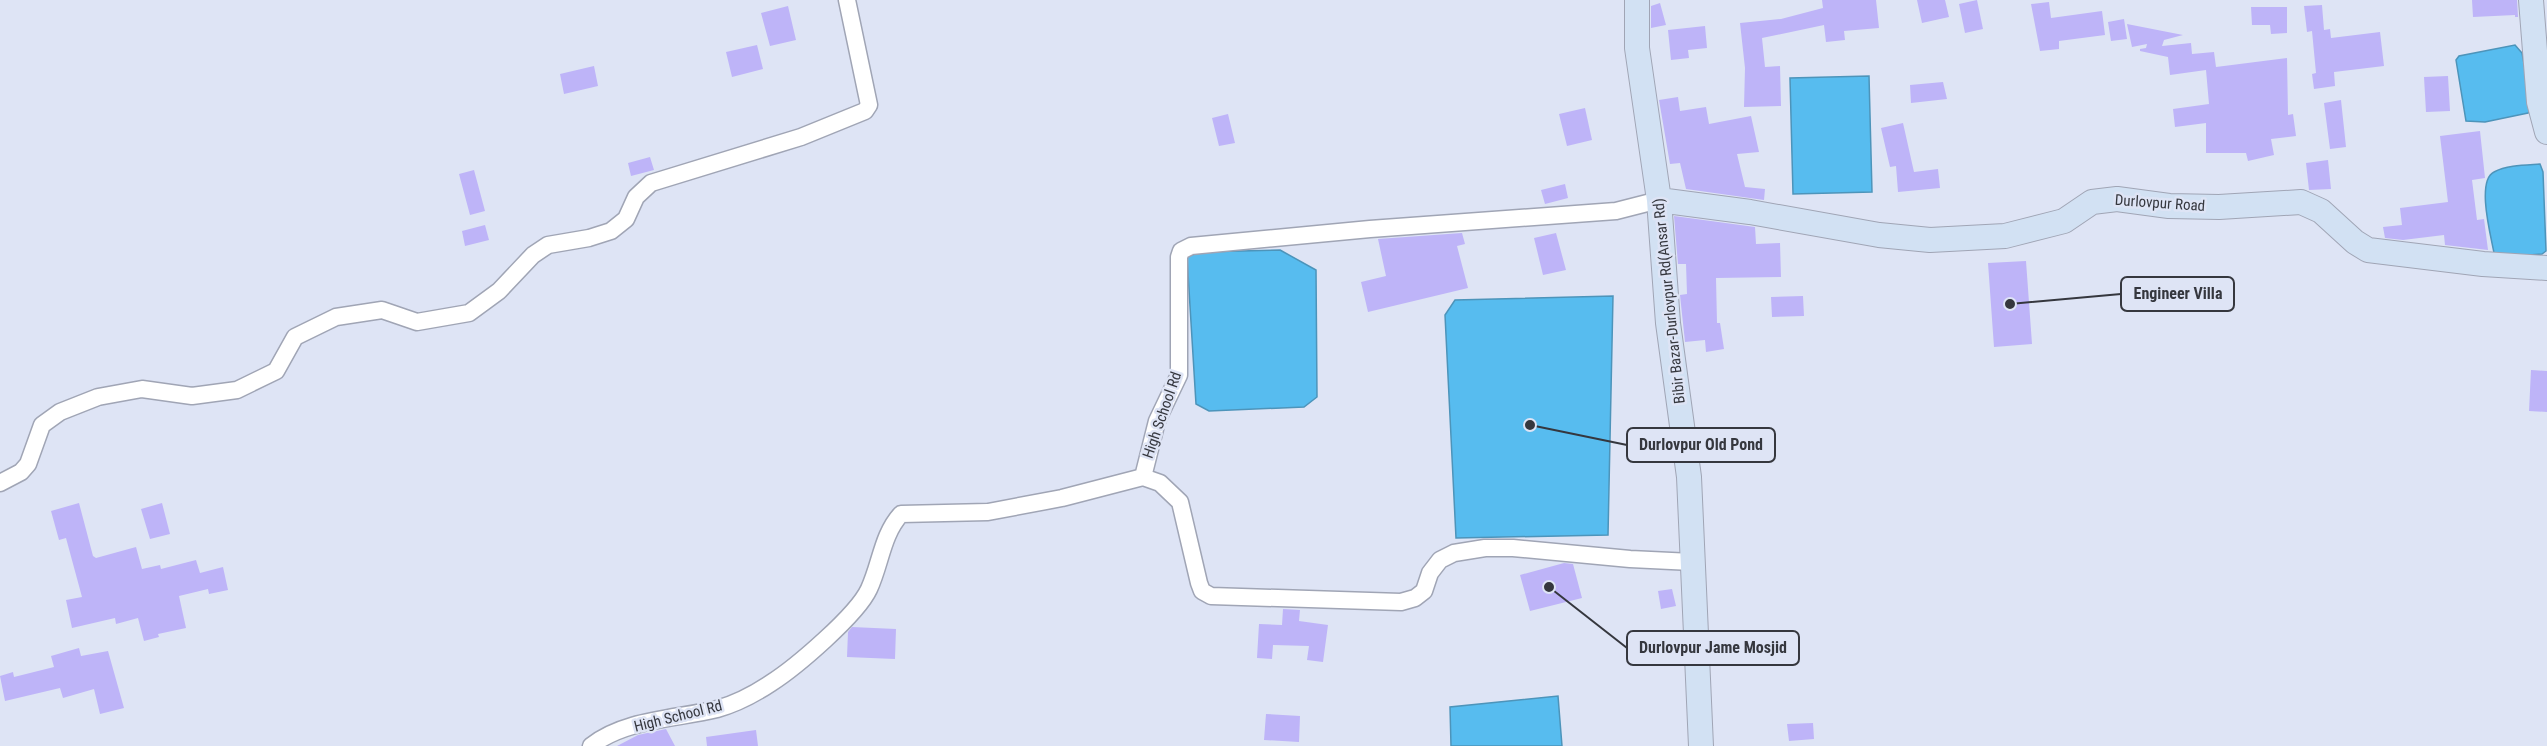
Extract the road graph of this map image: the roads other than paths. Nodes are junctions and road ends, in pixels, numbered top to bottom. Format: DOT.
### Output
graph roads {
  1 [pos="847,0"];
  2 [pos="1637,0"];
  3 [pos="2531,0"];
  4 [pos="2547,132"];
  5 [pos="1659,200"];
  6 [pos="2547,268"];
  7 [pos="1143,477"];
  8 [pos="0,483"];
  9 [pos="1692,562"];
  10 [pos="591,746"];
  11 [pos="1701,746"];
  1 -- 8 [label="street"];
  2 -- 5 [label="street, Bibir Bazar-Durlovpur Rd(Ansar Rd)"];
  3 -- 4 [label="street"];
  5 -- 6 [label="street, Durlovpur Road"];
  5 -- 7 [label="street, High School Rd"];
  5 -- 9 [label="street, Bibir Bazar-Durlovpur Rd(Ansar Rd)"];
  7 -- 9 [label="street"];
  7 -- 10 [label="street, High School Rd"];
  9 -- 11 [label="street, Bibir Bazar-Durlovpur Rd(Ansar Rd)"];
}
